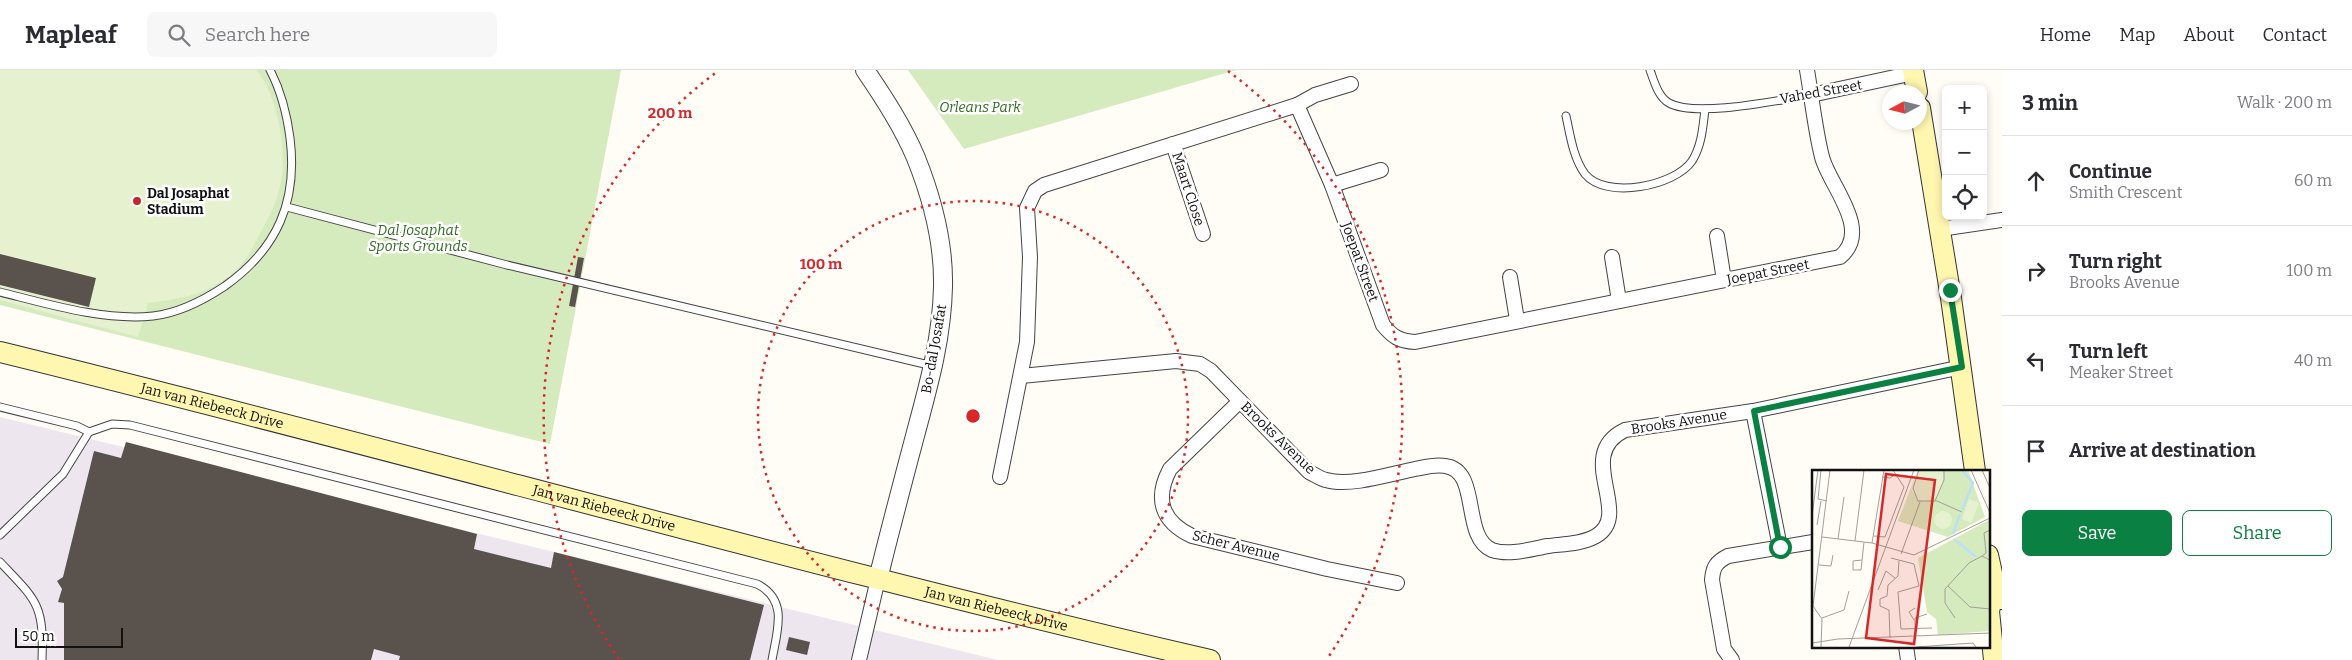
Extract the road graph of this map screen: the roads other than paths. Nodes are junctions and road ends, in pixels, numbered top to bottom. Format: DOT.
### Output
graph roads {
  1 [pos="270,70"];
  2 [pos="865,70"];
  3 [pos="1650,70"];
  4 [pos="1807,70"];
  5 [pos="1915,79"];
  6 [pos="1351,84"];
  7 [pos="1811,95"];
  8 [pos="1297,104"];
  9 [pos="1705,109"];
  10 [pos="1566,116"];
  11 [pos="1924,130"];
  12 [pos="1173,144"];
  13 [pos="1380,170"];
  14 [pos="1332,186"];
  15 [pos="287,207"];
  16 [pos="2002,220"];
  17 [pos="1940,229"];
  18 [pos="1202,234"];
  19 [pos="1717,236"];
  20 [pos="1612,257"];
  21 [pos="1510,277"];
  22 [pos="1724,280"];
  23 [pos="0,292"];
  24 [pos="1619,301"];
  25 [pos="1517,320"];
  26 [pos="0,352"];
  27 [pos="934,366"];
  28 [pos="1962,367"];
  29 [pos="1021,376"];
  30 [pos="1240,401"];
  31 [pos="0,407"];
  32 [pos="1754,411"];
  33 [pos="89,432"];
  34 [pos="1976,470"];
  35 [pos="1000,477"];
  36 [pos="0,535"];
  37 [pos="1812,542"];
  38 [pos="1780,547"];
  39 [pos="0,562"];
  40 [pos="1990,563"];
  41 [pos="878,578"];
  42 [pos="1397,583"];
  43 [pos="1998,594"];
  44 [pos="1990,609"];
  45 [pos="1990,621"];
  46 [pos="42,660"];
  47 [pos="772,660"];
  48 [pos="859,660"];
  49 [pos="1210,660"];
  50 [pos="1732,660"];
  51 [pos="1994,660"];
  1 -- 15 [label="lane"];
  2 -- 27 [label="street, Bo-dal Josafat"];
  3 -- 9 [label="lane, Vahed Street"];
  4 -- 7 [label="street, Joepat Street"];
  5 -- 7 [label="street, Vahed Street"];
  6 -- 8 [label="street"];
  7 -- 9 [label="lane, Vahed Street"];
  7 -- 22 [label="street, Joepat Street"];
  8 -- 12 [label="street"];
  8 -- 14 [label="street, Joepat Street"];
  9 -- 10 [label="lane"];
  11 -- 17 [label="main road"];
  12 -- 18 [label="street, Maart Close"];
  12 -- 29 [label="street"];
  13 -- 14 [label="street"];
  14 -- 25 [label="street, Joepat Street"];
  15 -- 23 [label="lane"];
  15 -- 27 [label="lane"];
  16 -- 17 [label="street"];
  17 -- 28 [label="main road"];
  19 -- 22 [label="street"];
  20 -- 24 [label="street"];
  21 -- 25 [label="street"];
  22 -- 24 [label="street, Joepat Street"];
  24 -- 25 [label="street, Joepat Street"];
  26 -- 41 [label="main road, Jan van Riebeeck Drive"];
  27 -- 41 [label="street, Bo-dal Josafat"];
  28 -- 32 [label="street, Brooks Avenue"];
  28 -- 34 [label="main road"];
  29 -- 30 [label="street, Brooks Avenue"];
  29 -- 35 [label="street"];
  30 -- 32 [label="street, Brooks Avenue"];
  30 -- 42 [label="street, Scher Avenue"];
  31 -- 33 [label="lane"];
  32 -- 38 [label="street"];
  33 -- 36 [label="lane"];
  33 -- 47 [label="lane"];
  37 -- 38 [label="street"];
  38 -- 50 [label="street"];
  39 -- 46 [label="lane"];
  40 -- 43 [label="main road"];
  41 -- 48 [label="street"];
  41 -- 49 [label="main road, Jan van Riebeeck Drive"];
  43 -- 44 [label="main road"];
  45 -- 51 [label="main road"];
}
